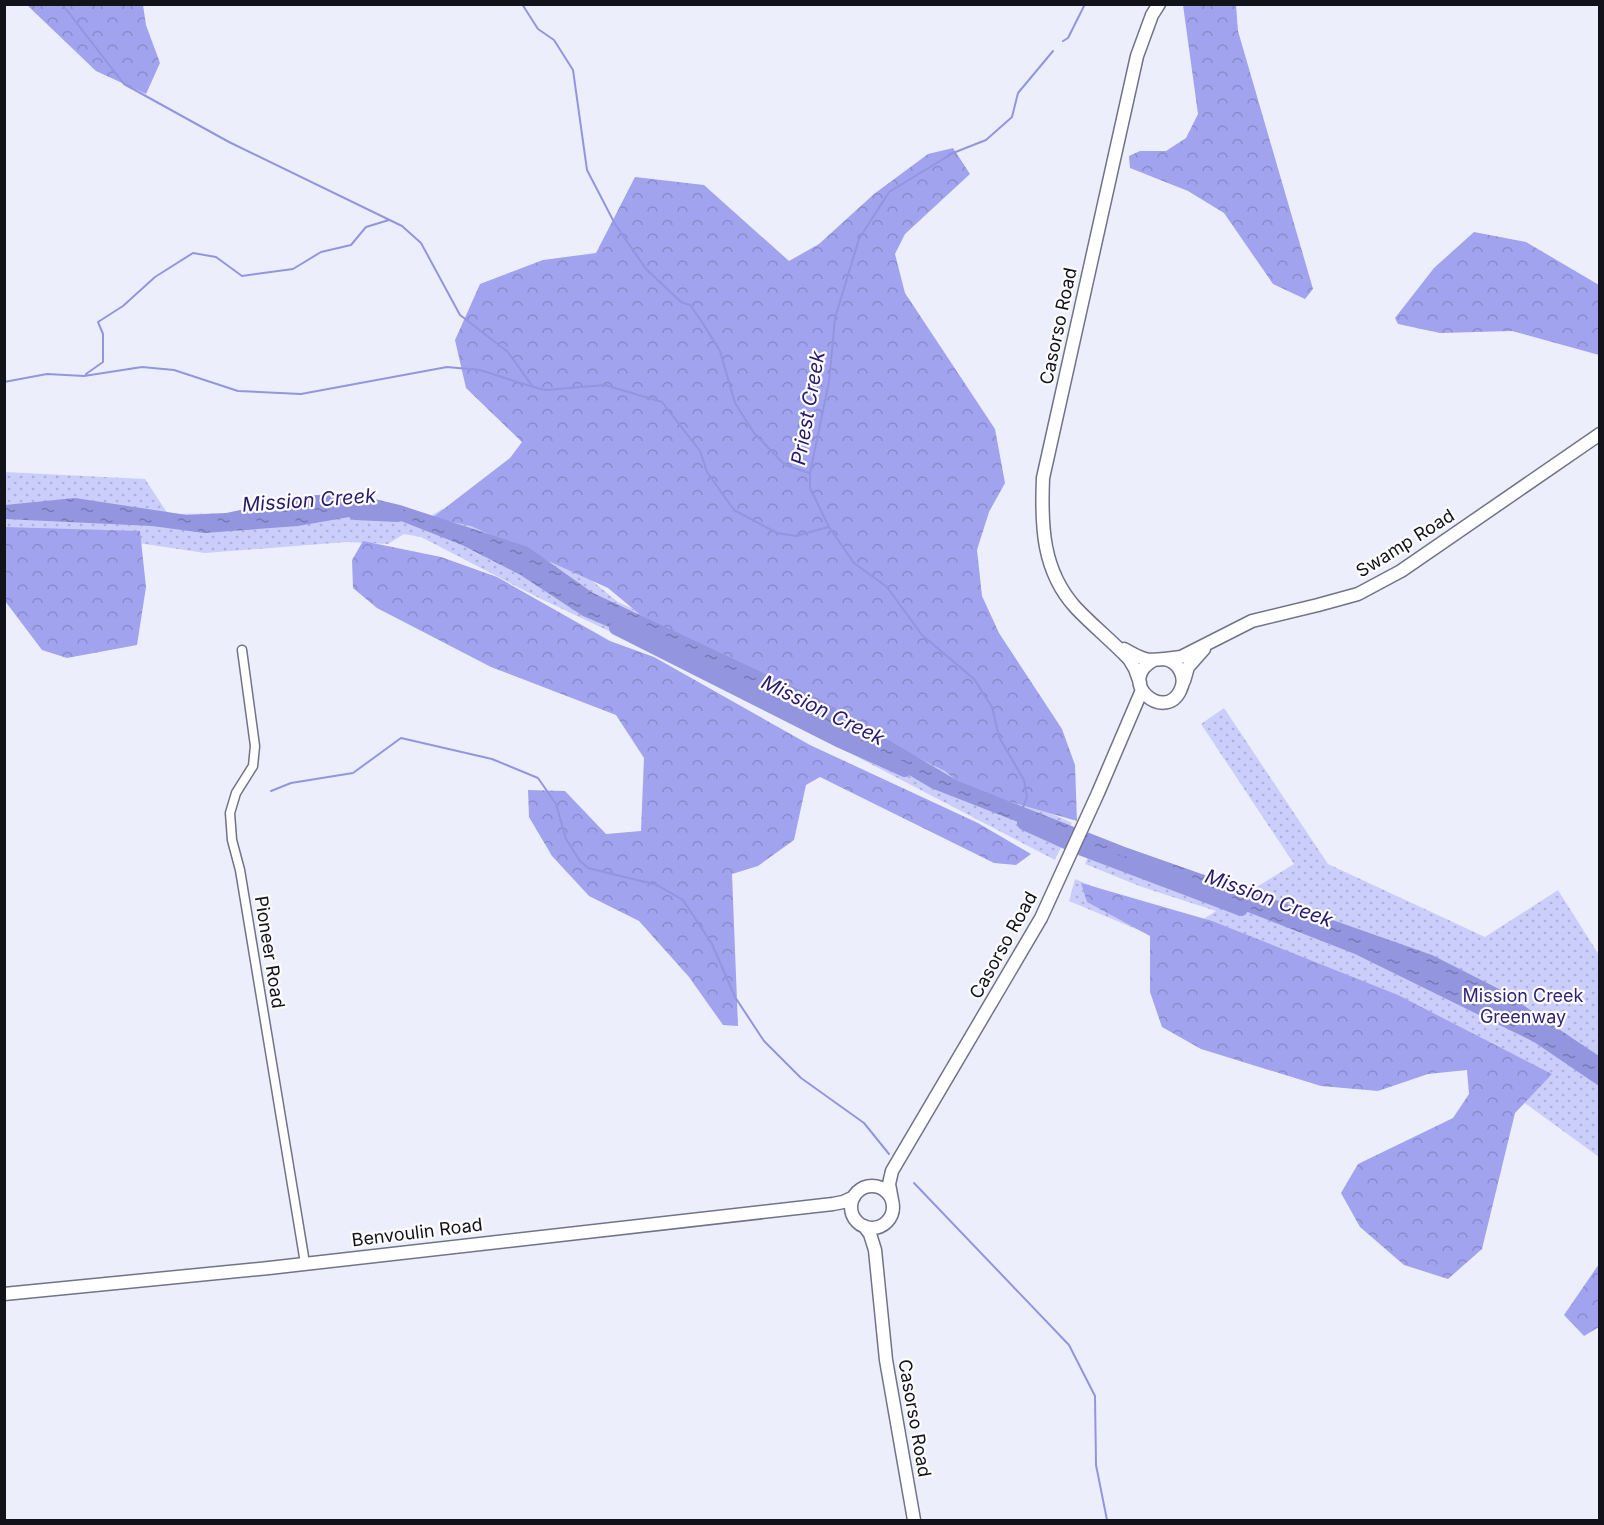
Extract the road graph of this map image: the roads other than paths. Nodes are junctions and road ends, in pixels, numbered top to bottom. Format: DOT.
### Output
graph roads {
  1 [pos="1159,4"];
  2 [pos="1599,434"];
  3 [pos="1111,640"];
  4 [pos="1212,642"];
  5 [pos="242,650"];
  6 [pos="1160,660"];
  7 [pos="1183,683"];
  8 [pos="1141,687"];
  9 [pos="1158,703"];
  10 [pos="1127,727"];
  11 [pos="892,1171"];
  12 [pos="870,1186"];
  13 [pos="854,1197"];
  14 [pos="892,1200"];
  15 [pos="833,1204"];
  16 [pos="854,1217"];
  17 [pos="884,1224"];
  18 [pos="864,1226"];
  19 [pos="875,1250"];
  20 [pos="304,1263"];
  21 [pos="4,1294"];
  22 [pos="914,1521"];
  1 -- 3 [label="main road, Casorso Road"];
  2 -- 4 [label="main road, Swamp Road"];
  3 -- 6 [label="main road, Casorso Road"];
  3 -- 8 [label="main road, Casorso Road"];
  4 -- 6 [label="main road, Swamp Road"];
  4 -- 7 [label="main road, Swamp Road"];
  5 -- 20 [label="street, Pioneer Road"];
  6 -- 7 [label="main road"];
  6 -- 8 [label="main road"];
  7 -- 9 [label="main road"];
  8 -- 9 [label="main road"];
  8 -- 10 [label="main road, Casorso Road"];
  9 -- 10 [label="main road, Casorso Road"];
  10 -- 11 [label="main road, Casorso Road"];
  11 -- 12 [label="main road, Casorso Road"];
  11 -- 14 [label="main road"];
  12 -- 13 [label="main road"];
  12 -- 14 [label="main road"];
  13 -- 15 [label="main road, Benvoulin Road"];
  13 -- 16 [label="main road"];
  14 -- 17 [label="main road"];
  15 -- 16 [label="main road"];
  15 -- 20 [label="main road, Benvoulin Road"];
  16 -- 18 [label="main road"];
  17 -- 18 [label="main road"];
  17 -- 19 [label="main road, Casorso Road"];
  18 -- 19 [label="main road, Casorso Road"];
  19 -- 22 [label="main road, Casorso Road"];
  20 -- 21 [label="main road, Benvoulin Road"];
}
